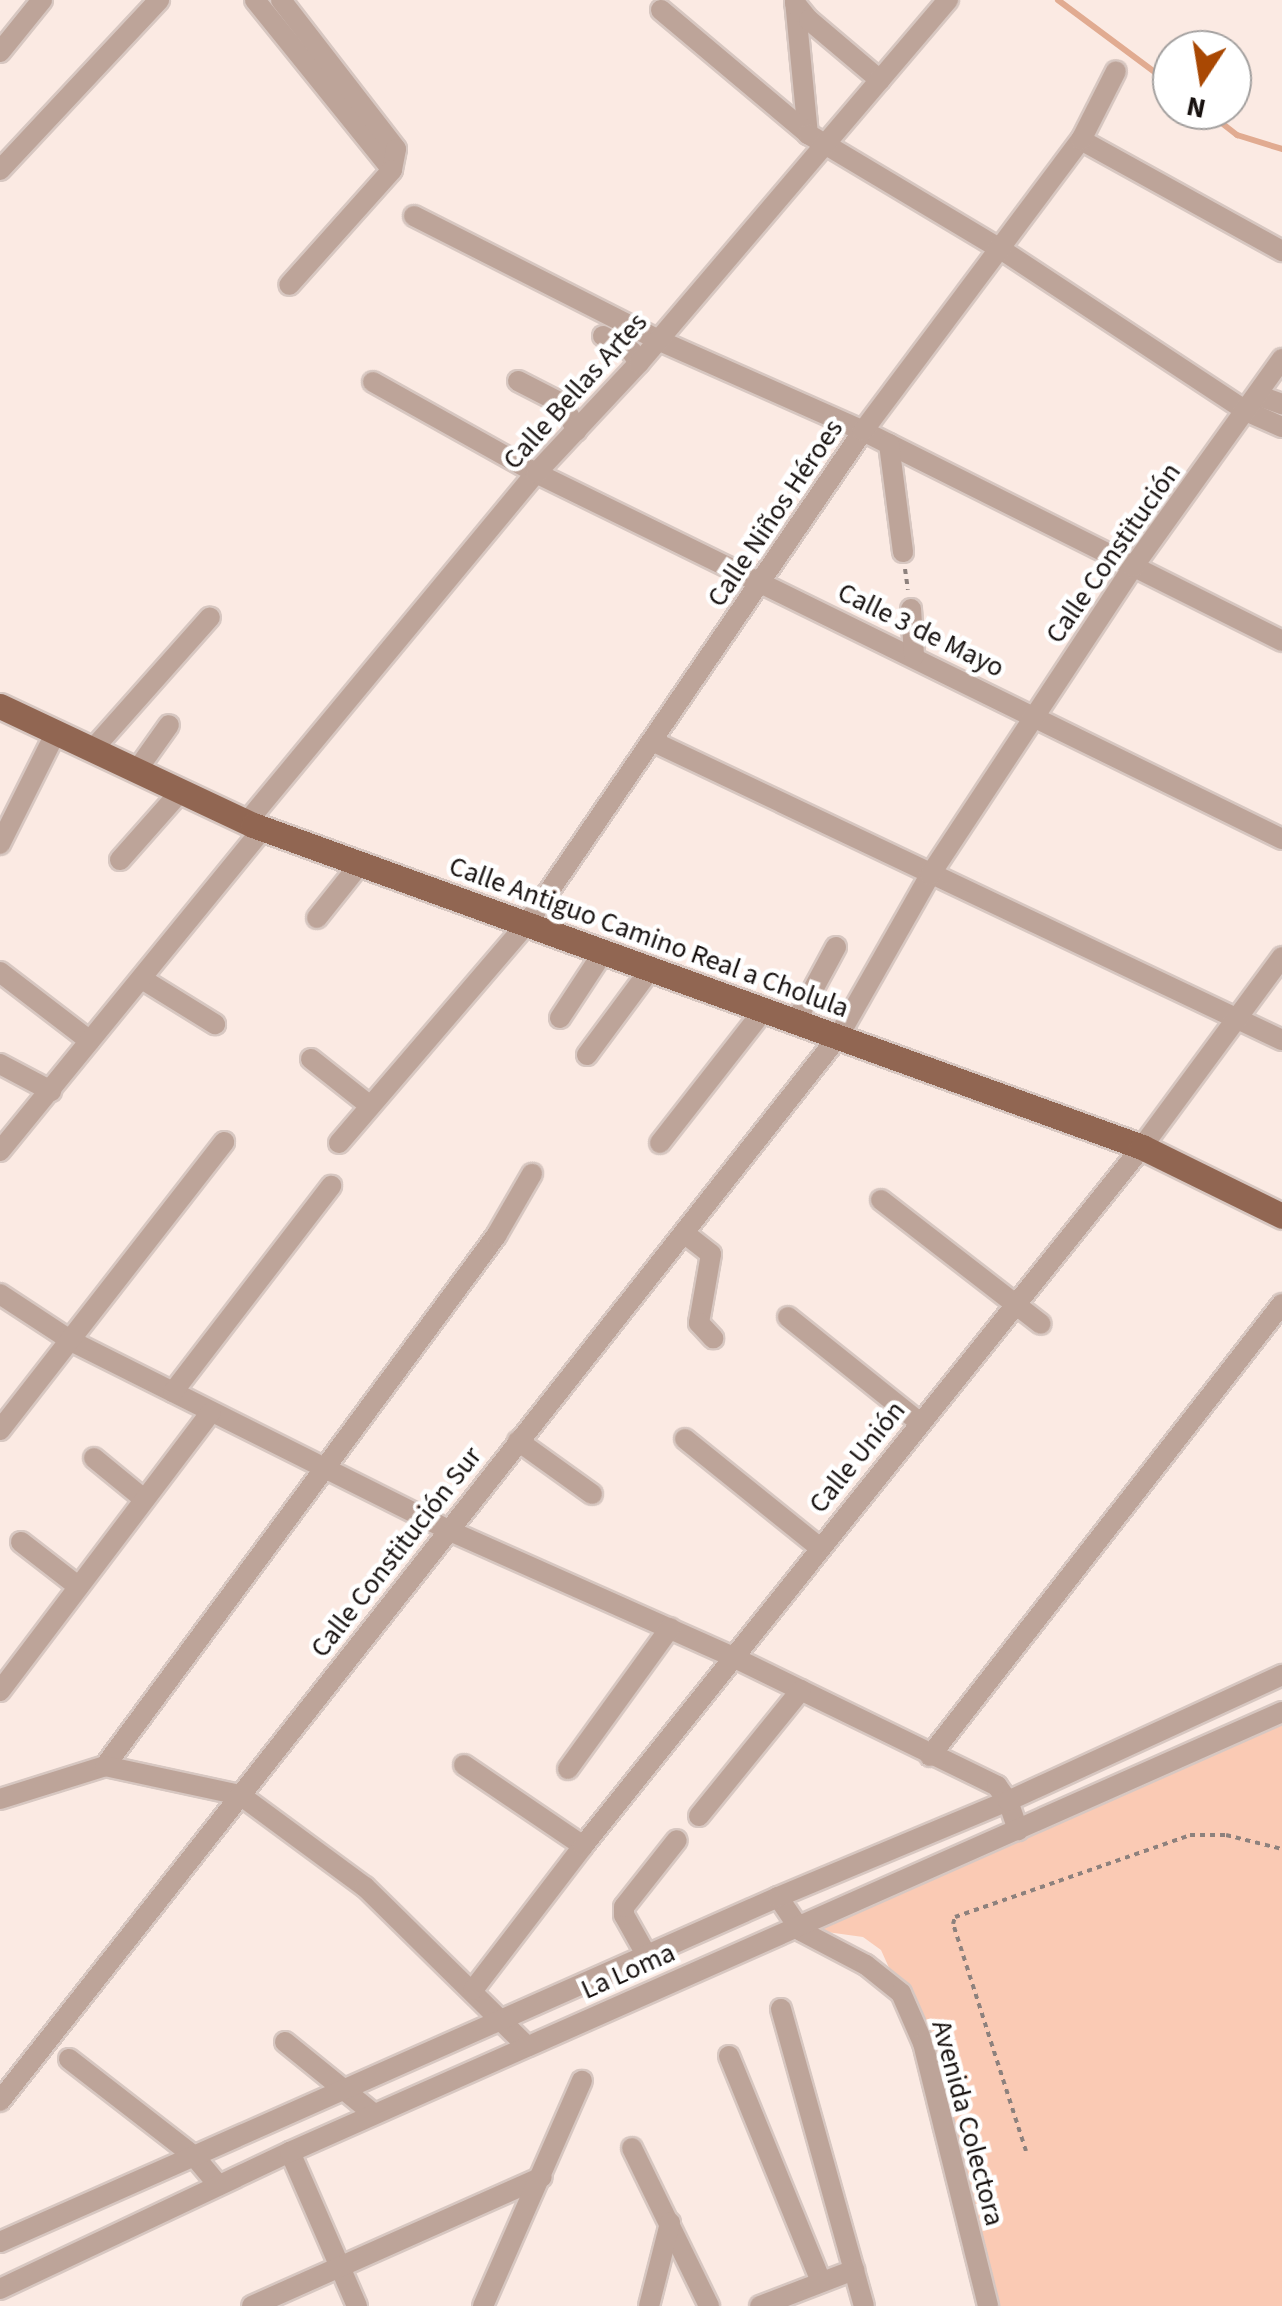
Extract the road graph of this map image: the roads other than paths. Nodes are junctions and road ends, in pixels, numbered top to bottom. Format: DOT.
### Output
graph roads {
  1 [pos="42,0"];
  2 [pos="159,0"];
  3 [pos="256,0"];
  4 [pos="281,0"];
  5 [pos="948,0"];
  6 [pos="795,1"];
  7 [pos="661,10"];
  8 [pos="0,52"];
  9 [pos="1116,71"];
  10 [pos="880,80"];
  11 [pos="808,134"];
  12 [pos="1081,140"];
  13 [pos="828,143"];
  14 [pos="0,170"];
  15 [pos="392,170"];
  16 [pos="414,216"];
  17 [pos="1002,250"];
  18 [pos="1282,251"];
  19 [pos="290,285"];
  20 [pos="603,336"];
  21 [pos="658,340"];
  22 [pos="1282,359"];
  23 [pos="639,363"];
  24 [pos="518,381"];
  25 [pos="373,382"];
  26 [pos="1252,402"];
  27 [pos="1282,404"];
  28 [pos="1282,427"];
  29 [pos="577,431"];
  30 [pos="864,431"];
  31 [pos="888,444"];
  32 [pos="536,473"];
  33 [pos="903,552"];
  34 [pos="1133,567"];
  35 [pos="760,584"];
  36 [pos="911,609"];
  37 [pos="210,617"];
  38 [pos="1282,641"];
  39 [pos="914,656"];
  40 [pos="0,706"];
  41 [pos="1036,716"];
  42 [pos="169,726"];
  43 [pos="56,732"];
  44 [pos="652,741"];
  45 [pos="93,750"];
  46 [pos="137,770"];
  47 [pos="181,791"];
  48 [pos="255,825"];
  49 [pos="1282,840"];
  50 [pos="0,844"];
  51 [pos="120,860"];
  52 [pos="360,864"];
  53 [pos="930,876"];
  54 [pos="317,918"];
  55 [pos="526,925"];
  56 [pos="836,947"];
  57 [pos="604,951"];
  58 [pos="1282,957"];
  59 [pos="652,967"];
  60 [pos="0,972"];
  61 [pos="142,979"];
  62 [pos="764,1010"];
  63 [pos="560,1018"];
  64 [pos="1236,1018"];
  65 [pos="796,1022"];
  66 [pos="215,1024"];
  67 [pos="838,1038"];
  68 [pos="90,1040"];
  69 [pos="1282,1040"];
  70 [pos="588,1055"];
  71 [pos="311,1059"];
  72 [pos="0,1064"];
  73 [pos="51,1090"];
  74 [pos="369,1105"];
  75 [pos="224,1142"];
  76 [pos="339,1142"];
  77 [pos="660,1143"];
  78 [pos="1142,1148"];
  79 [pos="0,1151"];
  80 [pos="532,1174"];
  81 [pos="331,1186"];
  82 [pos="881,1200"];
  83 [pos="1282,1216"];
  84 [pos="684,1232"];
  85 [pos="0,1294"];
  86 [pos="1282,1304"];
  87 [pos="1016,1305"];
  88 [pos="788,1317"];
  89 [pos="1041,1324"];
  90 [pos="713,1338"];
  91 [pos="72,1342"];
  92 [pos="173,1392"];
  93 [pos="211,1412"];
  94 [pos="919,1422"];
  95 [pos="0,1430"];
  96 [pos="685,1439"];
  97 [pos="518,1441"];
  98 [pos="94,1458"];
  99 [pos="323,1466"];
  100 [pos="592,1494"];
  101 [pos="144,1499"];
  102 [pos="450,1530"];
  103 [pos="21,1542"];
  104 [pos="820,1548"];
  105 [pos="79,1586"];
  106 [pos="670,1628"];
  107 [pos="735,1658"];
  108 [pos="1282,1676"];
  109 [pos="802,1690"];
  110 [pos="0,1691"];
  111 [pos="1282,1712"];
  112 [pos="930,1756"];
  113 [pos="464,1765"];
  114 [pos="105,1766"];
  115 [pos="568,1770"];
  116 [pos="240,1794"];
  117 [pos="0,1799"];
  118 [pos="1008,1802"];
  119 [pos="699,1816"];
  120 [pos="1018,1830"];
  121 [pos="677,1840"];
  122 [pos="583,1846"];
  123 [pos="778,1898"];
  124 [pos="798,1928"];
  125 [pos="646,1956"];
  126 [pos="474,1990"];
  127 [pos="781,2009"];
  128 [pos="504,2020"];
  129 [pos="286,2042"];
  130 [pos="527,2046"];
  131 [pos="729,2056"];
  132 [pos="68,2060"];
  133 [pos="582,2080"];
  134 [pos="346,2090"];
  135 [pos="0,2101"];
  136 [pos="374,2114"];
  137 [pos="632,2148"];
  138 [pos="290,2152"];
  139 [pos="194,2156"];
  140 [pos="542,2177"];
  141 [pos="218,2185"];
  142 [pos="670,2223"];
  143 [pos="0,2242"];
  144 [pos="339,2266"];
  145 [pos="854,2270"];
  146 [pos="821,2282"];
  147 [pos="0,2289"];
  148 [pos="252,2306"];
  149 [pos="357,2306"];
  150 [pos="483,2306"];
  151 [pos="648,2306"];
  152 [pos="708,2306"];
  153 [pos="760,2306"];
  154 [pos="864,2306"];
  155 [pos="988,2306"];
  1 -- 8 [label="street"];
  2 -- 14 [label="street"];
  3 -- 15 [label="street"];
  4 -- 15 [label="street"];
  5 -- 10 [label="street, Calle Bellas Artes"];
  6 -- 10 [label="street"];
  6 -- 11 [label="street"];
  7 -- 11 [label="street"];
  9 -- 12 [label="street, Calle Niños Héroes"];
  10 -- 13 [label="street, Calle Bellas Artes"];
  11 -- 13 [label="street"];
  12 -- 17 [label="street, Calle Niños Héroes"];
  12 -- 18 [label="street"];
  13 -- 17 [label="street"];
  13 -- 21 [label="street, Calle Bellas Artes"];
  15 -- 19 [label="street"];
  16 -- 21 [label="street"];
  17 -- 26 [label="street"];
  17 -- 30 [label="street, Calle Niños Héroes"];
  20 -- 23 [label="street"];
  21 -- 23 [label="street, Calle Bellas Artes"];
  21 -- 30 [label="street"];
  22 -- 26 [label="street, Calle Constitución"];
  23 -- 29 [label="street, Calle Bellas Artes"];
  24 -- 29 [label="street"];
  25 -- 32 [label="street, Calle 3 de Mayo"];
  26 -- 27 [label="street"];
  26 -- 28 [label="street"];
  26 -- 34 [label="street, Calle Constitución"];
  29 -- 32 [label="street, Calle Bellas Artes"];
  30 -- 31 [label="street"];
  30 -- 35 [label="street, Calle Niños Héroes"];
  31 -- 33 [label="street"];
  31 -- 34 [label="street"];
  32 -- 35 [label="street, Calle 3 de Mayo"];
  32 -- 48 [label="street, Calle Bellas Artes"];
  34 -- 38 [label="street"];
  34 -- 41 [label="street, Calle Constitución"];
  35 -- 39 [label="street, Calle 3 de Mayo"];
  35 -- 44 [label="street, Calle Niños Héroes"];
  36 -- 39 [label="street"];
  37 -- 45 [label="street"];
  39 -- 41 [label="street, Calle 3 de Mayo"];
  40 -- 43 [label="main road, Calle Antiguo Camino Real a Cholula"];
  41 -- 49 [label="street, Calle 3 de Mayo"];
  41 -- 53 [label="street, Calle Constitución"];
  42 -- 46 [label="street"];
  43 -- 45 [label="main road, Calle Antiguo Camino Real a Cholula"];
  43 -- 50 [label="street"];
  44 -- 53 [label="street"];
  44 -- 55 [label="street, Calle Niños Héroes"];
  45 -- 46 [label="main road, Calle Antiguo Camino Real a Cholula"];
  46 -- 47 [label="main road, Calle Antiguo Camino Real a Cholula"];
  47 -- 48 [label="main road, Calle Antiguo Camino Real a Cholula"];
  47 -- 51 [label="street"];
  48 -- 52 [label="main road, Calle Antiguo Camino Real a Cholula"];
  48 -- 61 [label="street, Calle Bellas Artes"];
  52 -- 54 [label="street"];
  52 -- 55 [label="main road, Calle Antiguo Camino Real a Cholula"];
  53 -- 64 [label="street"];
  53 -- 67 [label="street, Calle Constitución"];
  55 -- 57 [label="main road, Calle Antiguo Camino Real a Cholula"];
  55 -- 74 [label="street, Calle Niños Héroes"];
  56 -- 65 [label="street"];
  57 -- 59 [label="main road, Calle Antiguo Camino Real a Cholula"];
  57 -- 63 [label="street"];
  58 -- 64 [label="street, Calle Unión"];
  59 -- 62 [label="main road, Calle Antiguo Camino Real a Cholula"];
  59 -- 70 [label="street"];
  60 -- 68 [label="street"];
  61 -- 66 [label="street"];
  61 -- 68 [label="street, Calle Bellas Artes"];
  62 -- 65 [label="main road, Calle Antiguo Camino Real a Cholula"];
  62 -- 77 [label="street"];
  64 -- 69 [label="street"];
  64 -- 78 [label="street, Calle Unión"];
  65 -- 67 [label="main road, Calle Antiguo Camino Real a Cholula"];
  67 -- 78 [label="main road, Calle Antiguo Camino Real a Cholula"];
  67 -- 84 [label="street, Calle Constitución Sur"];
  68 -- 73 [label="street, Calle Bellas Artes"];
  71 -- 74 [label="street"];
  72 -- 73 [label="street"];
  73 -- 79 [label="street, Calle Bellas Artes"];
  74 -- 76 [label="street, Calle Niños Héroes"];
  75 -- 91 [label="street"];
  78 -- 83 [label="main road, Calle Antiguo Camino Real a Cholula"];
  78 -- 87 [label="street, Calle Unión"];
  80 -- 99 [label="street"];
  81 -- 92 [label="street"];
  82 -- 87 [label="street"];
  84 -- 90 [label="street"];
  84 -- 97 [label="street, Calle Constitución Sur"];
  85 -- 91 [label="street"];
  86 -- 112 [label="street"];
  87 -- 89 [label="street"];
  87 -- 94 [label="street, Calle Unión"];
  88 -- 94 [label="street"];
  91 -- 92 [label="street"];
  91 -- 95 [label="street"];
  92 -- 93 [label="street"];
  93 -- 99 [label="street"];
  93 -- 101 [label="street"];
  94 -- 104 [label="street, Calle Unión"];
  96 -- 104 [label="street"];
  97 -- 100 [label="street"];
  97 -- 102 [label="street, Calle Constitución Sur"];
  98 -- 101 [label="street"];
  99 -- 102 [label="street"];
  99 -- 114 [label="street"];
  101 -- 105 [label="street"];
  102 -- 106 [label="street"];
  102 -- 116 [label="street, Calle Constitución Sur"];
  103 -- 105 [label="street"];
  104 -- 107 [label="street, Calle Unión"];
  105 -- 110 [label="street"];
  106 -- 107 [label="street"];
  106 -- 115 [label="street"];
  107 -- 109 [label="street"];
  107 -- 122 [label="street, Calle Unión"];
  108 -- 118 [label="street"];
  109 -- 112 [label="street"];
  109 -- 119 [label="street"];
  111 -- 120 [label="street, La Loma"];
  112 -- 118 [label="street"];
  113 -- 122 [label="street"];
  114 -- 116 [label="street"];
  114 -- 117 [label="street"];
  116 -- 126 [label="street"];
  116 -- 135 [label="street, Calle Constitución Sur"];
  118 -- 120 [label="street"];
  118 -- 123 [label="street"];
  120 -- 124 [label="street, La Loma"];
  121 -- 125 [label="street"];
  122 -- 126 [label="street, Calle Unión"];
  123 -- 124 [label="street, Avenida Colectora"];
  123 -- 125 [label="street"];
  124 -- 130 [label="street, La Loma"];
  124 -- 155 [label="street, Avenida Colectora"];
  125 -- 128 [label="street"];
  126 -- 128 [label="street"];
  127 -- 145 [label="street"];
  128 -- 130 [label="street"];
  128 -- 134 [label="street"];
  129 -- 134 [label="street"];
  130 -- 136 [label="street, La Loma"];
  131 -- 146 [label="street"];
  132 -- 139 [label="street"];
  133 -- 140 [label="street"];
  134 -- 136 [label="street"];
  134 -- 139 [label="street"];
  136 -- 138 [label="street, La Loma"];
  137 -- 142 [label="street"];
  138 -- 141 [label="street, La Loma"];
  138 -- 144 [label="street"];
  139 -- 141 [label="street"];
  139 -- 143 [label="street"];
  140 -- 144 [label="street"];
  140 -- 150 [label="street"];
  141 -- 147 [label="street, La Loma"];
  142 -- 151 [label="street"];
  142 -- 152 [label="street"];
  144 -- 148 [label="street"];
  144 -- 149 [label="street"];
  145 -- 146 [label="street"];
  145 -- 154 [label="street"];
  146 -- 153 [label="street"];
}
